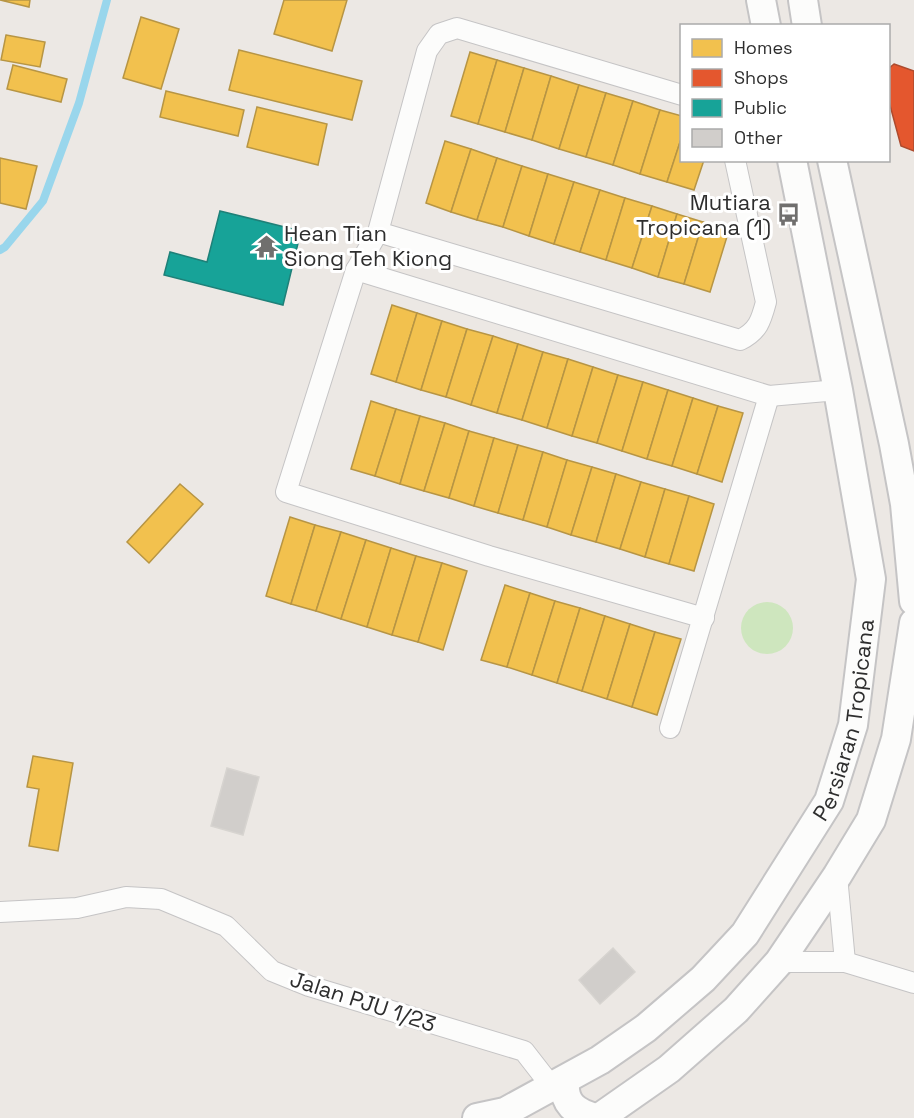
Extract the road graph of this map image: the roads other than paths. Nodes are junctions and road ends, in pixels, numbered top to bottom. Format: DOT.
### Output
graph roads {
  1 [pos="761,0"];
  2 [pos="803,0"];
  3 [pos="766,24"];
  4 [pos="807,24"];
  5 [pos="680,95"];
  6 [pos="735,162"];
  7 [pos="792,162"];
  8 [pos="832,162"];
  9 [pos="378,232"];
  10 [pos="356,270"];
  11 [pos="838,390"];
  12 [pos="769,396"];
  13 [pos="914,602"];
  14 [pos="704,618"];
  15 [pos="914,623"];
  16 [pos="670,728"];
  17 [pos="837,876"];
  18 [pos="0,912"];
  19 [pos="779,962"];
  20 [pos="845,962"];
  21 [pos="914,983"];
  22 [pos="559,1084"];
  23 [pos="509,1115"];
  24 [pos="477,1118"];
  25 [pos="597,1118"];
  1 -- 3 [label="main road"];
  2 -- 4 [label="main road"];
  5 -- 9 [label="street"];
  6 -- 9 [label="street"];
  7 -- 11 [label="main road, Persiaran Tropicana"];
  8 -- 13 [label="main road"];
  9 -- 10 [label="street"];
  10 -- 12 [label="street"];
  10 -- 14 [label="street"];
  11 -- 12 [label="street"];
  11 -- 22 [label="main road, Persiaran Tropicana"];
  12 -- 14 [label="street"];
  14 -- 16 [label="street"];
  15 -- 17 [label="main road"];
  17 -- 19 [label="main road"];
  17 -- 20 [label="street"];
  18 -- 22 [label="street, Jalan PJU 1/23"];
  19 -- 20 [label="street"];
  19 -- 25 [label="main road"];
  20 -- 21 [label="street"];
  22 -- 23 [label="main road, Persiaran Tropicana"];
  22 -- 25 [label="main road"];
  23 -- 24 [label="main road, Persiaran Tropicana"];
}
